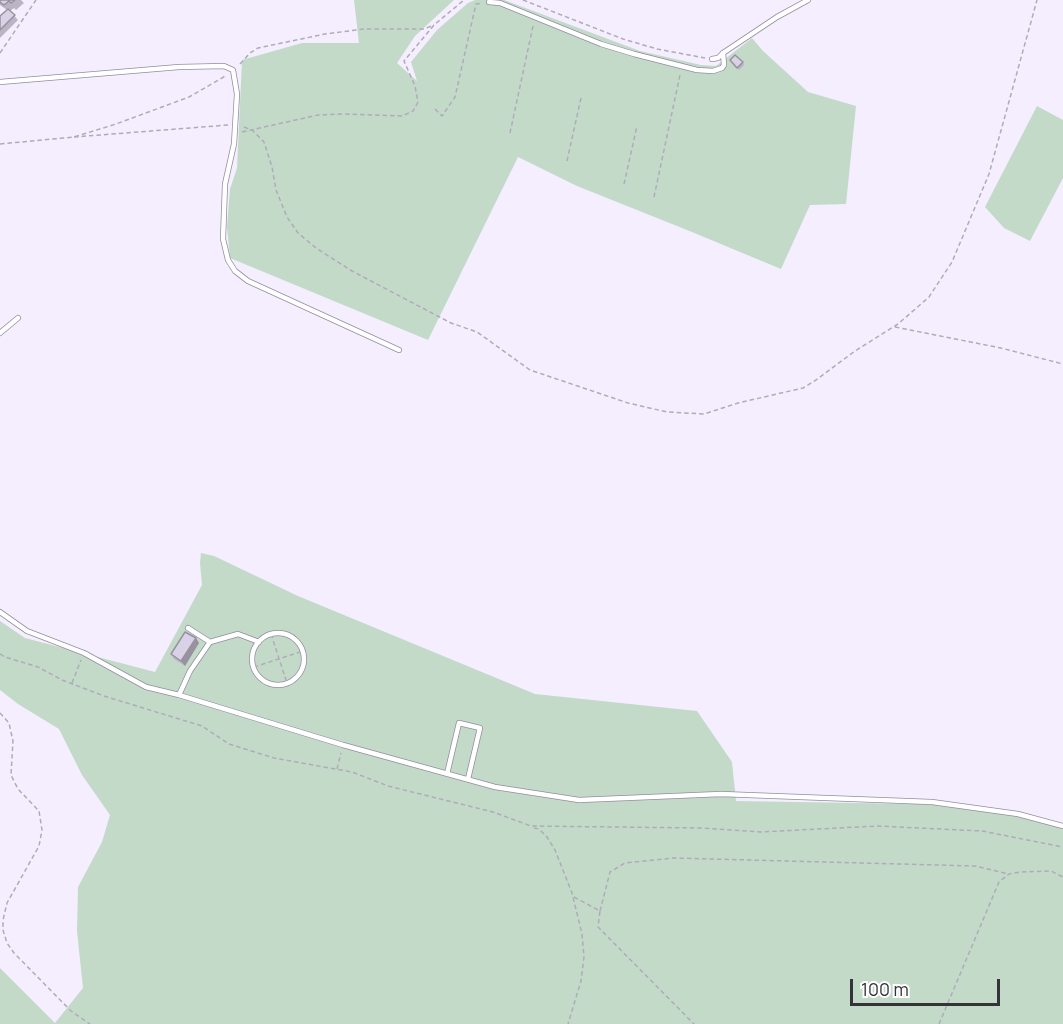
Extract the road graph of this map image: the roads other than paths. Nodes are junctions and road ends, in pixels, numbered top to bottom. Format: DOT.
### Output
graph roads {
  1 [pos="808,0"];
  2 [pos="489,2"];
  3 [pos="723,53"];
  4 [pos="712,59"];
  5 [pos="0,82"];
  6 [pos="18,318"];
  7 [pos="0,333"];
  8 [pos="399,350"];
  9 [pos="0,612"];
  10 [pos="188,628"];
  11 [pos="210,642"];
  12 [pos="259,642"];
  13 [pos="179,695"];
  14 [pos="447,774"];
  15 [pos="468,780"];
  16 [pos="1063,826"];
  1 -- 3 [label="lane"];
  2 -- 3 [label="lane"];
  3 -- 4 [label="lane"];
  5 -- 8 [label="lane"];
  6 -- 7 [label="lane"];
  9 -- 13 [label="lane"];
  10 -- 11 [label="lane"];
  11 -- 12 [label="lane"];
  11 -- 13 [label="lane"];
  12 -- 12 [label="lane"];
  13 -- 14 [label="lane"];
  14 -- 15 [label="lane"];
  14 -- 15 [label="lane"];
  15 -- 16 [label="lane"];
}
